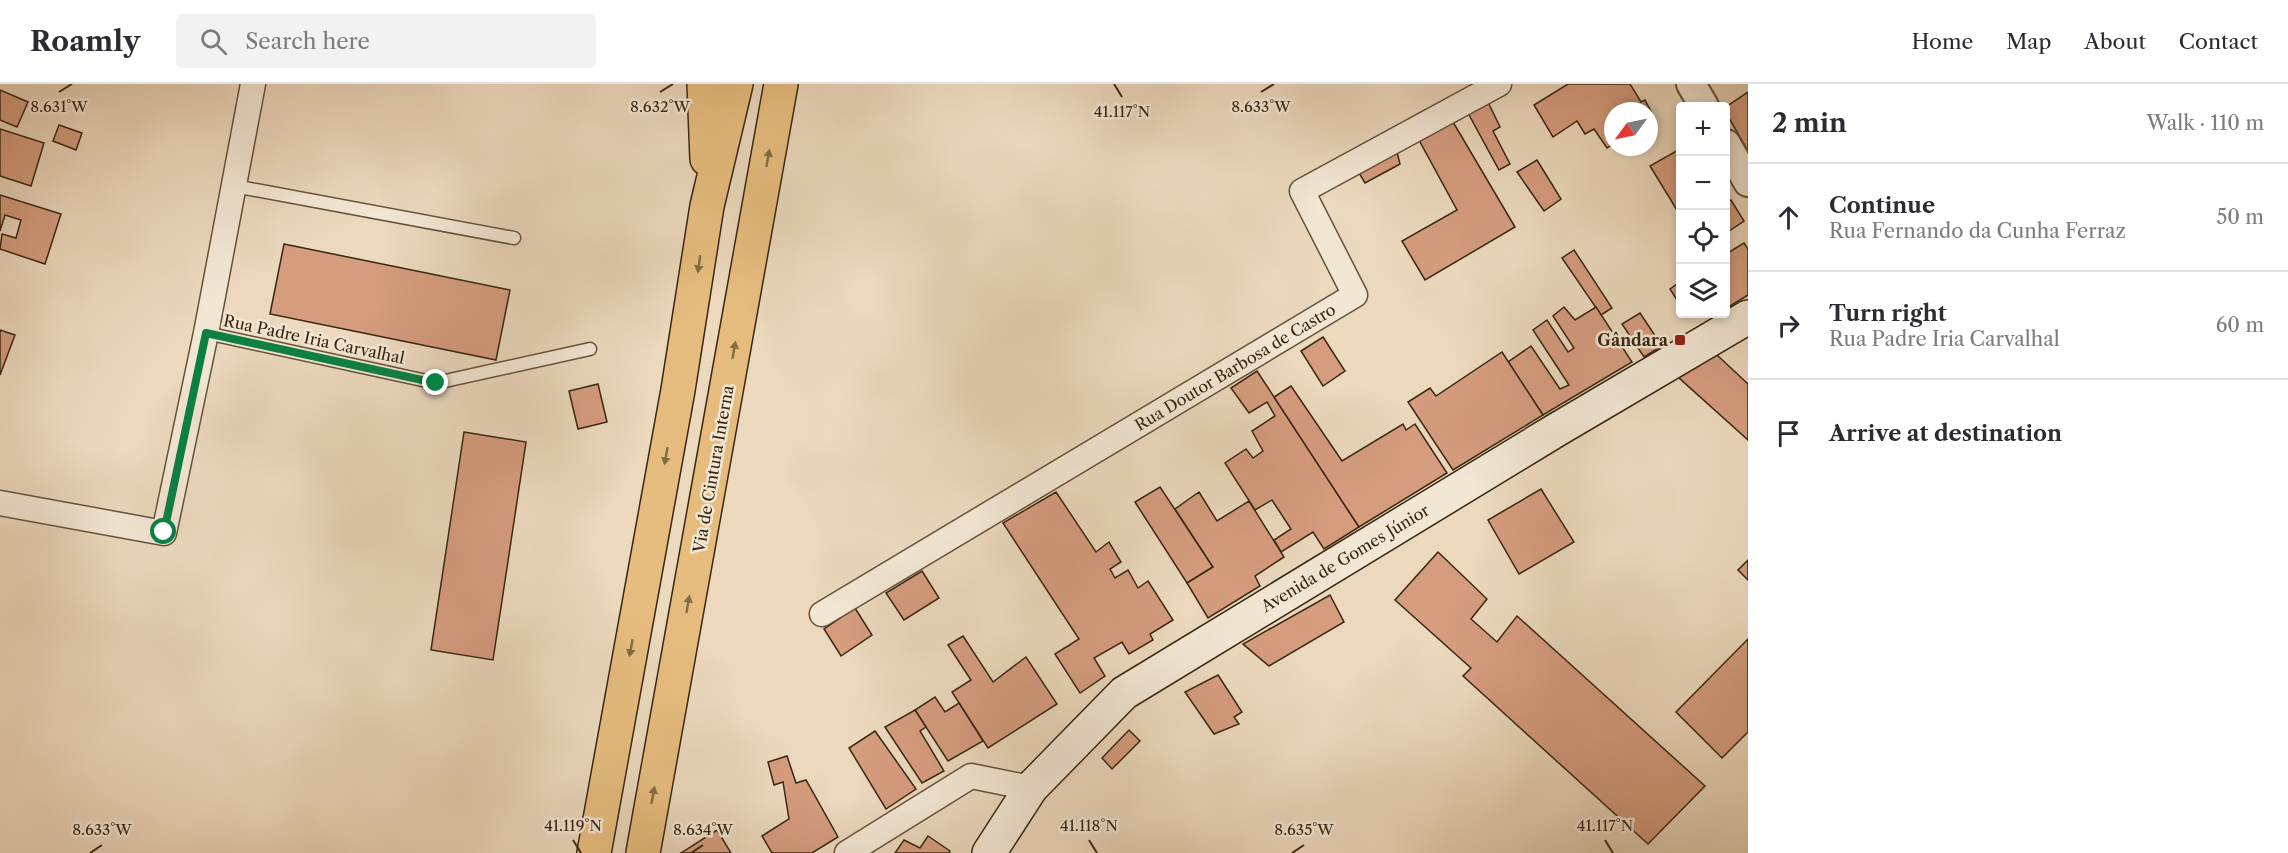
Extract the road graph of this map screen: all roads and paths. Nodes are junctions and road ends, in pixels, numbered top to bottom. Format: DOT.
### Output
graph roads {
  1 [pos="253,84"];
  2 [pos="704,84"];
  3 [pos="736,84"];
  4 [pos="781,84"];
  5 [pos="1499,84"];
  6 [pos="1691,84"];
  7 [pos="1702,102"];
  8 [pos="1730,152"];
  9 [pos="1748,183"];
  10 [pos="234,186"];
  11 [pos="707,206"];
  12 [pos="514,238"];
  13 [pos="1748,317"];
  14 [pos="206,333"];
  15 [pos="590,349"];
  16 [pos="0,503"];
  17 [pos="822,614"];
  18 [pos="1031,788"];
  19 [pos="594,853"];
  20 [pos="643,853"];
  21 [pos="847,853"];
  22 [pos="989,853"];
  1 -- 10 [label="street"];
  2 -- 11 [label="highway"];
  3 -- 11 [label="highway"];
  20 -- 4 [label="highway, Via de Cintura Interna, one-way"];
  5 -- 17 [label="street, Rua Doutor Barbosa de Castro"];
  6 -- 7 [label="street"];
  8 -- 9 [label="street"];
  10 -- 12 [label="lane"];
  10 -- 14 [label="street"];
  11 -- 19 [label="highway, one-way"];
  13 -- 18 [label="main road, Avenida de Gomes Júnior"];
  14 -- 15 [label="lane, Rua Padre Iria Carvalhal"];
  14 -- 16 [label="street"];
  18 -- 21 [label="street"];
  18 -- 22 [label="main road, Avenida de Gomes Júnior"];
}
